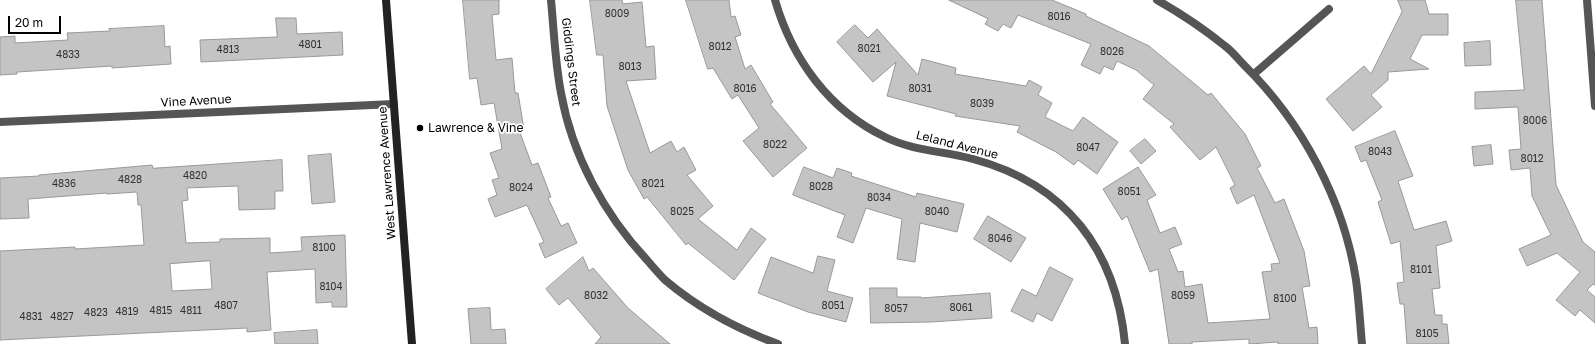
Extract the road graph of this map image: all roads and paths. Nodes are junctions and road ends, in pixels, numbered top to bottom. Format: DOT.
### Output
graph roads {
  1 [pos="386,0"];
  2 [pos="552,0"];
  3 [pos="775,0"];
  4 [pos="1157,0"];
  5 [pos="1587,0"];
  6 [pos="1329,10"];
  7 [pos="1254,74"];
  8 [pos="394,104"];
  9 [pos="1595,106"];
  10 [pos="0,122"];
  11 [pos="412,344"];
  12 [pos="778,344"];
  13 [pos="1125,344"];
  14 [pos="1362,344"];
  1 -- 8 [label="main road, West Lawrence Avenue"];
  2 -- 12 [label="street, Giddings Street"];
  3 -- 13 [label="street, Leland Avenue"];
  4 -- 7 [label="street"];
  5 -- 9 [label="street"];
  6 -- 7 [label="street"];
  7 -- 14 [label="street"];
  8 -- 10 [label="street, Vine Avenue"];
  8 -- 11 [label="main road, West Lawrence Avenue"];
}
